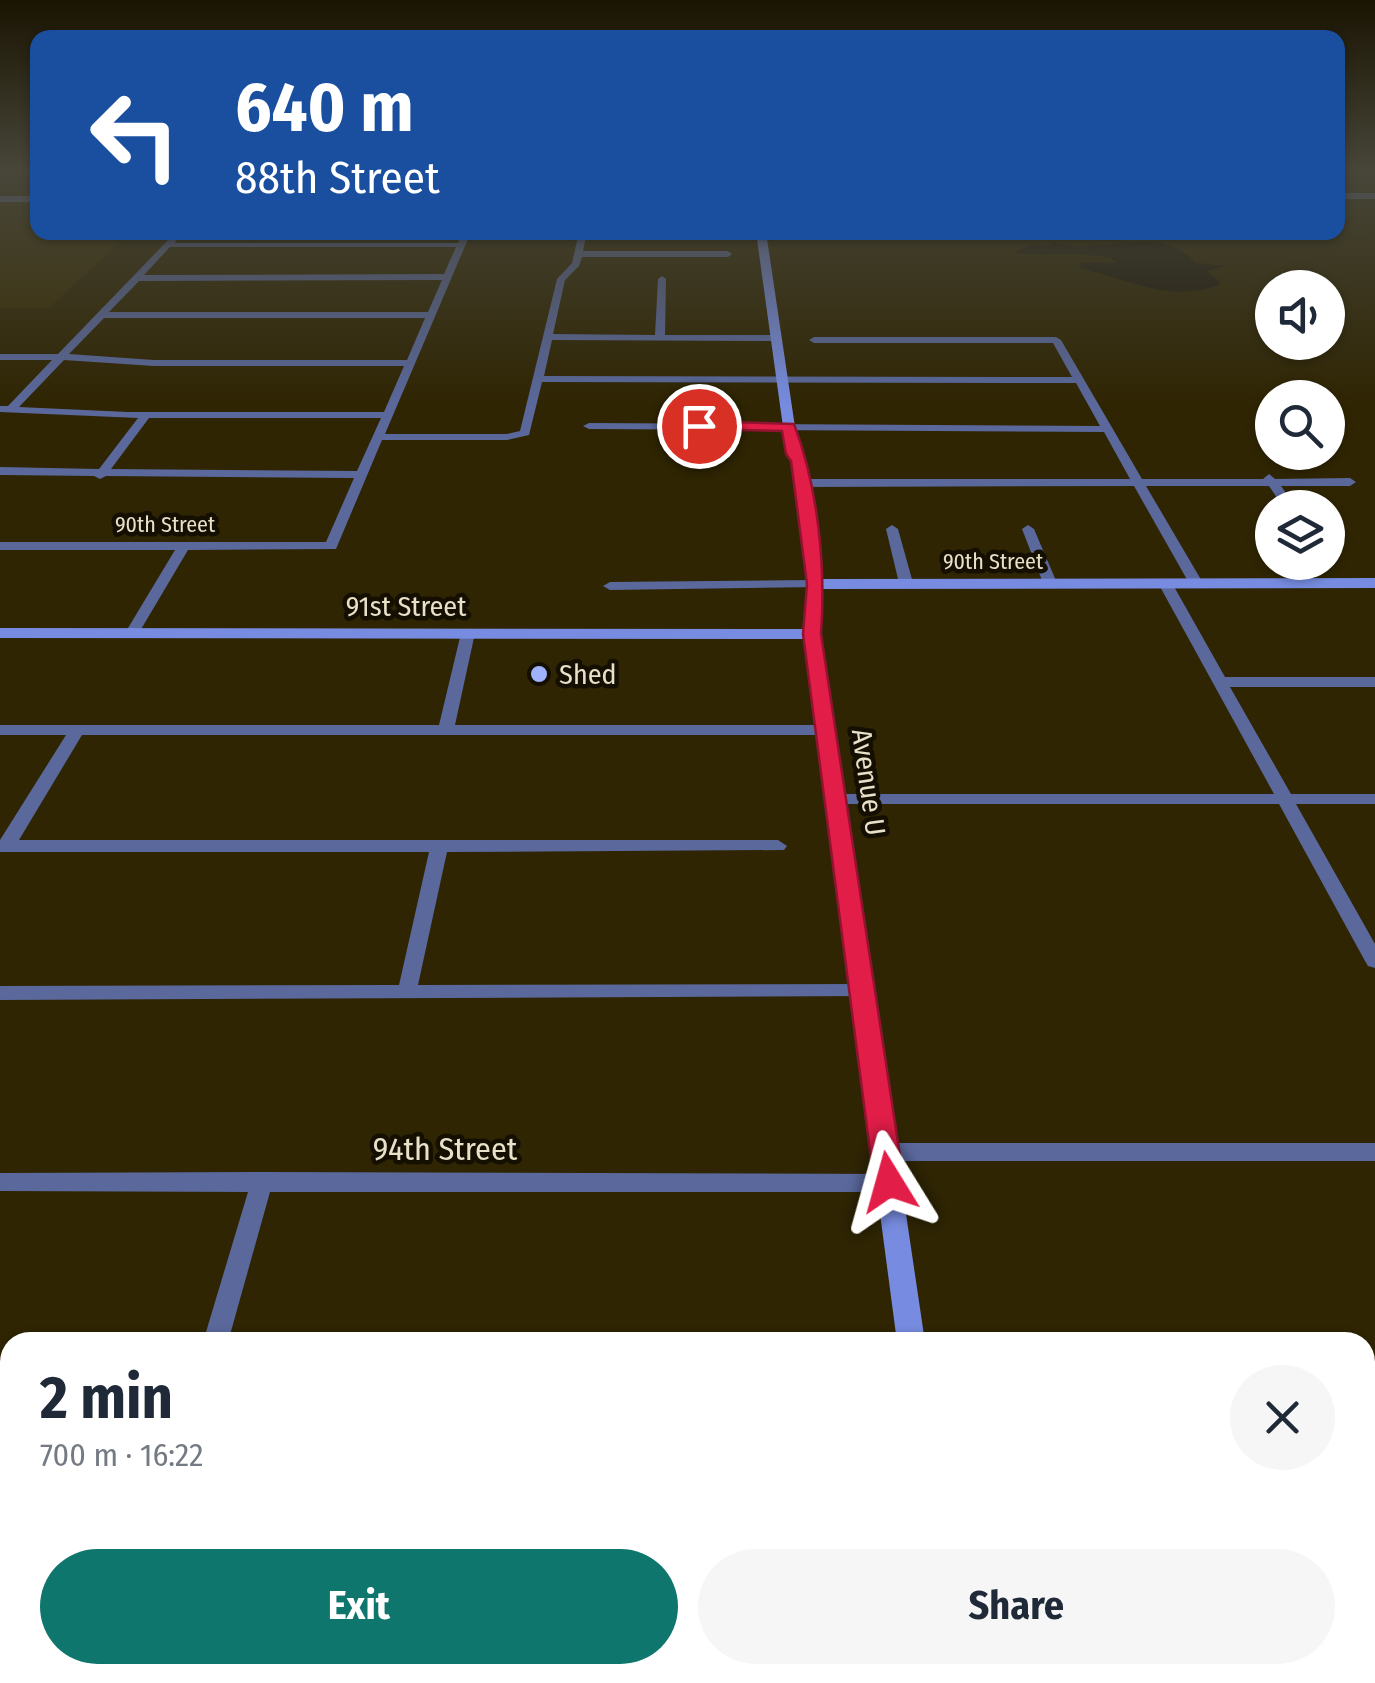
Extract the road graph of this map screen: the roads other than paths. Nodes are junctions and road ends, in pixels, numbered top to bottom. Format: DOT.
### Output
graph roads {
  1 [pos="165,249"];
  2 [pos="460,249"];
  3 [pos="580,249"];
  4 [pos="763,249"];
  5 [pos="579,254"];
  6 [pos="728,254"];
  7 [pos="448,277"];
  8 [pos="138,278"];
  9 [pos="662,279"];
  10 [pos="101,316"];
  11 [pos="432,316"];
  12 [pos="548,338"];
  13 [pos="660,338"];
  14 [pos="776,338"];
  15 [pos="814,340"];
  16 [pos="0,357"];
  17 [pos="61,357"];
  18 [pos="412,363"];
  19 [pos="539,379"];
  20 [pos="782,379"];
  21 [pos="1079,380"];
  22 [pos="6,408"];
  23 [pos="146,415"];
  24 [pos="390,415"];
  25 [pos="588,426"];
  26 [pos="788,427"];
  27 [pos="1107,429"];
  28 [pos="381,437"];
  29 [pos="0,471"];
  30 [pos="100,475"];
  31 [pos="361,475"];
  32 [pos="1269,478"];
  33 [pos="803,482"];
  34 [pos="1138,482"];
  35 [pos="1350,482"];
  36 [pos="1278,490"];
  37 [pos="892,529"];
  38 [pos="1028,529"];
  39 [pos="0,546"];
  40 [pos="184,546"];
  41 [pos="1050,583"];
  42 [pos="1165,583"];
  43 [pos="1196,583"];
  44 [pos="1375,583"];
  45 [pos="816,584"];
  46 [pos="906,584"];
  47 [pos="610,586"];
  48 [pos="0,634"];
  49 [pos="132,634"];
  50 [pos="468,634"];
  51 [pos="812,634"];
  52 [pos="1220,682"];
  53 [pos="1375,682"];
  54 [pos="0,730"];
  55 [pos="77,730"];
  56 [pos="446,730"];
  57 [pos="827,730"];
  58 [pos="836,799"];
  59 [pos="1284,799"];
  60 [pos="1375,799"];
  61 [pos="3,846"];
  62 [pos="439,846"];
  63 [pos="778,846"];
  64 [pos="1375,960"];
  65 [pos="862,991"];
  66 [pos="407,992"];
  67 [pos="0,993"];
  68 [pos="884,1152"];
  69 [pos="1375,1152"];
  70 [pos="262,1181"];
  71 [pos="0,1182"];
  72 [pos="889,1182"];
  73 [pos="219,1332"];
  74 [pos="910,1332"];
  1 -- 8 [label="street"];
  2 -- 7 [label="street"];
  3 -- 5 [label="street"];
  4 -- 14 [label="street, Avenue U"];
  5 -- 6 [label="street"];
  5 -- 12 [label="street"];
  7 -- 8 [label="street"];
  7 -- 11 [label="street"];
  8 -- 10 [label="street"];
  9 -- 13 [label="street"];
  10 -- 11 [label="street"];
  10 -- 17 [label="street"];
  11 -- 18 [label="street"];
  12 -- 13 [label="street"];
  12 -- 19 [label="street"];
  13 -- 14 [label="street"];
  14 -- 20 [label="street, Avenue U"];
  15 -- 21 [label="street"];
  16 -- 17 [label="street"];
  17 -- 18 [label="street"];
  17 -- 22 [label="street"];
  18 -- 24 [label="street"];
  19 -- 20 [label="street"];
  19 -- 28 [label="street"];
  20 -- 21 [label="street"];
  20 -- 26 [label="street, Avenue U"];
  21 -- 27 [label="street"];
  22 -- 23 [label="street"];
  23 -- 24 [label="street"];
  23 -- 30 [label="street"];
  24 -- 28 [label="street"];
  25 -- 26 [label="street"];
  26 -- 27 [label="street"];
  26 -- 33 [label="street, Avenue U"];
  27 -- 34 [label="street"];
  28 -- 31 [label="street"];
  29 -- 30 [label="street"];
  30 -- 31 [label="street"];
  31 -- 40 [label="street, 90th Street"];
  32 -- 34 [label="street"];
  32 -- 35 [label="street"];
  32 -- 36 [label="street"];
  33 -- 34 [label="street"];
  33 -- 45 [label="street, Avenue U"];
  34 -- 43 [label="street"];
  37 -- 46 [label="street"];
  38 -- 41 [label="street"];
  39 -- 40 [label="street, 90th Street"];
  40 -- 49 [label="street"];
  41 -- 42 [label="street, 90th Street"];
  41 -- 46 [label="street, 90th Street"];
  42 -- 43 [label="street, 90th Street"];
  42 -- 52 [label="street"];
  43 -- 44 [label="street, 90th Street"];
  45 -- 46 [label="street, 90th Street"];
  45 -- 47 [label="street, 90th Street"];
  45 -- 51 [label="street, Avenue U"];
  48 -- 49 [label="street, 91st Street"];
  49 -- 50 [label="street, 91st Street"];
  50 -- 51 [label="street, 91st Street"];
  50 -- 56 [label="street"];
  51 -- 57 [label="street, Avenue U"];
  52 -- 53 [label="street"];
  52 -- 59 [label="street"];
  54 -- 55 [label="street"];
  55 -- 56 [label="street"];
  55 -- 61 [label="street"];
  56 -- 57 [label="street"];
  57 -- 58 [label="street, Avenue U"];
  58 -- 59 [label="street"];
  58 -- 65 [label="street, Avenue U"];
  59 -- 60 [label="street"];
  59 -- 64 [label="street"];
  61 -- 62 [label="street"];
  62 -- 63 [label="street"];
  62 -- 66 [label="street"];
  65 -- 66 [label="street"];
  65 -- 68 [label="street, Avenue U"];
  66 -- 67 [label="street"];
  68 -- 69 [label="street"];
  68 -- 72 [label="street, Avenue U"];
  70 -- 71 [label="street, 94th Street"];
  70 -- 72 [label="street, 94th Street"];
  70 -- 73 [label="street"];
  72 -- 74 [label="street, Avenue U"];
}
